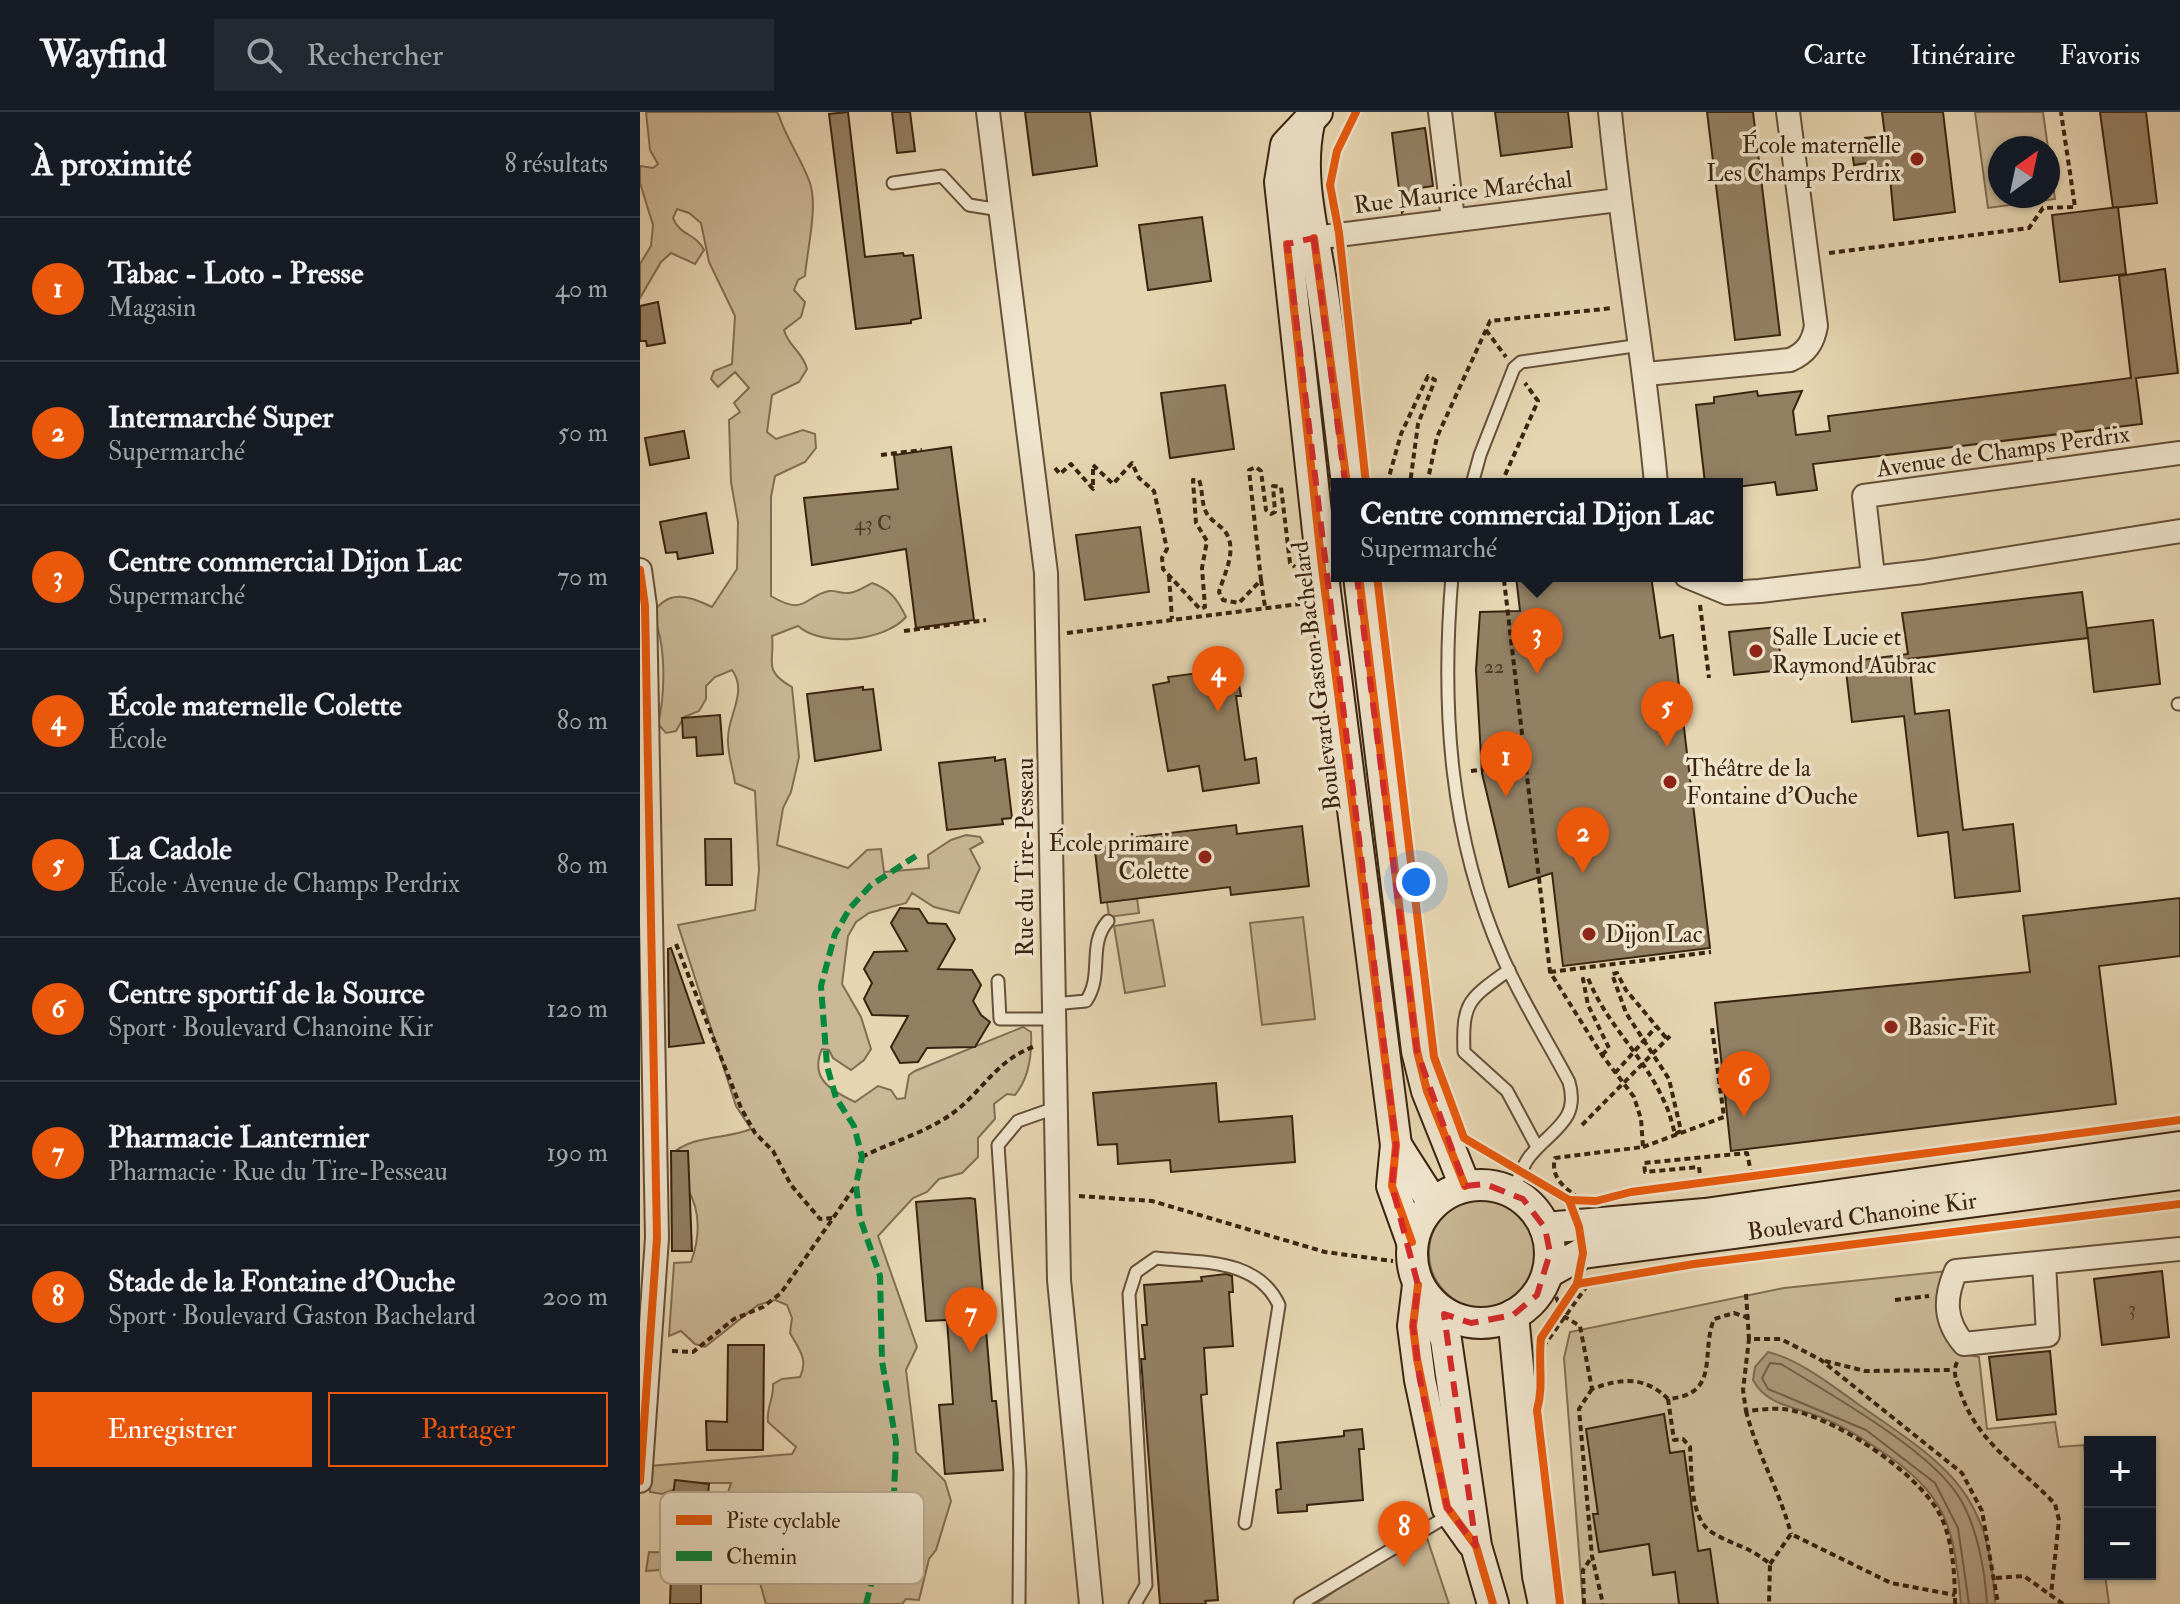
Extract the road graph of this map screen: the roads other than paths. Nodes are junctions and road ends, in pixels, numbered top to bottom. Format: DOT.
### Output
graph roads {
  1 [pos="988,112"];
  2 [pos="1440,112"];
  3 [pos="1610,112"];
  4 [pos="1788,112"];
  5 [pos="1313,117"];
  6 [pos="893,183"];
  7 [pos="1618,200"];
  8 [pos="1000,210"];
  9 [pos="1453,219"];
  10 [pos="1301,241"];
  11 [pos="1642,345"];
  12 [pos="1646,374"];
  13 [pos="2180,453"];
  14 [pos="1346,478"];
  15 [pos="1474,478"];
  16 [pos="1655,478"];
  17 [pos="2180,531"];
  18 [pos="640,570"];
  19 [pos="1873,576"];
  20 [pos="1360,582"];
  21 [pos="1452,582"];
  22 [pos="1700,582"];
  23 [pos="644,784"];
  24 [pos="1108,921"];
  25 [pos="1509,970"];
  26 [pos="998,981"];
  27 [pos="1053,1012"];
  28 [pos="1055,1108"];
  29 [pos="1396,1145"];
  30 [pos="1537,1147"];
  31 [pos="2180,1147"];
  32 [pos="2180,1174"];
  33 [pos="1517,1182"];
  34 [pos="1465,1186"];
  35 [pos="1433,1203"];
  36 [pos="1545,1228"];
  37 [pos="2180,1249"];
  38 [pos="2044,1263"];
  39 [pos="1549,1272"];
  40 [pos="1418,1274"];
  41 [pos="1513,1315"];
  42 [pos="643,1394"];
  43 [pos="640,1481"];
  44 [pos="1452,1514"];
  45 [pos="1245,1523"];
  46 [pos="1476,1546"];
  47 [pos="1019,1604"];
  48 [pos="1091,1604"];
  49 [pos="1135,1604"];
  50 [pos="1300,1604"];
  51 [pos="1493,1604"];
  52 [pos="1544,1604"];
  1 -- 8 [label="street, Rue du Tire-Pesseau"];
  2 -- 9 [label="street"];
  3 -- 7 [label="street"];
  4 -- 12 [label="street"];
  5 -- 10 [label="main road, Boulevard Gaston Bachelard"];
  6 -- 8 [label="lane"];
  7 -- 9 [label="street, Rue Maurice Maréchal"];
  7 -- 11 [label="street"];
  8 -- 27 [label="street, Rue du Tire-Pesseau"];
  9 -- 10 [label="street, Rue Maurice Maréchal"];
  10 -- 14 [label="main road, Boulevard Gaston Bachelard"];
  10 -- 29 [label="main road, Boulevard Gaston Bachelard"];
  11 -- 12 [label="street"];
  11 -- 15 [label="lane"];
  12 -- 16 [label="street"];
  13 -- 19 [label="street, Avenue de Champs Perdrix"];
  17 -- 19 [label="street"];
  18 -- 23 [label="street"];
  19 -- 22 [label="street"];
  20 -- 34 [label="main road"];
  21 -- 25 [label="lane"];
  23 -- 42 [label="street"];
  24 -- 27 [label="lane"];
  25 -- 30 [label="lane"];
  25 -- 30 [label="lane"];
  26 -- 27 [label="lane"];
  27 -- 28 [label="street, Rue du Tire-Pesseau"];
  28 -- 47 [label="lane"];
  28 -- 48 [label="street, Rue du Tire-Pesseau"];
  29 -- 35 [label="main road, Boulevard Gaston Bachelard"];
  29 -- 40 [label="main road, Boulevard Gaston Bachelard"];
  30 -- 33 [label="lane"];
  31 -- 36 [label="main road, Boulevard Chanoine Kir"];
  32 -- 39 [label="main road, Boulevard Chanoine Kir"];
  33 -- 34 [label="main road"];
  33 -- 36 [label="main road"];
  34 -- 35 [label="main road"];
  35 -- 40 [label="main road"];
  36 -- 39 [label="main road"];
  37 -- 38 [label="street"];
  38 -- 38 [label="street"];
  39 -- 41 [label="main road"];
  40 -- 41 [label="main road"];
  40 -- 44 [label="main road"];
  40 -- 46 [label="main road, Boulevard Gaston Bachelard"];
  41 -- 52 [label="main road"];
  42 -- 43 [label="street"];
  44 -- 46 [label="main road"];
  44 -- 50 [label="lane"];
  45 -- 49 [label="lane"];
  46 -- 51 [label="main road, Boulevard Gaston Bachelard"];
}
